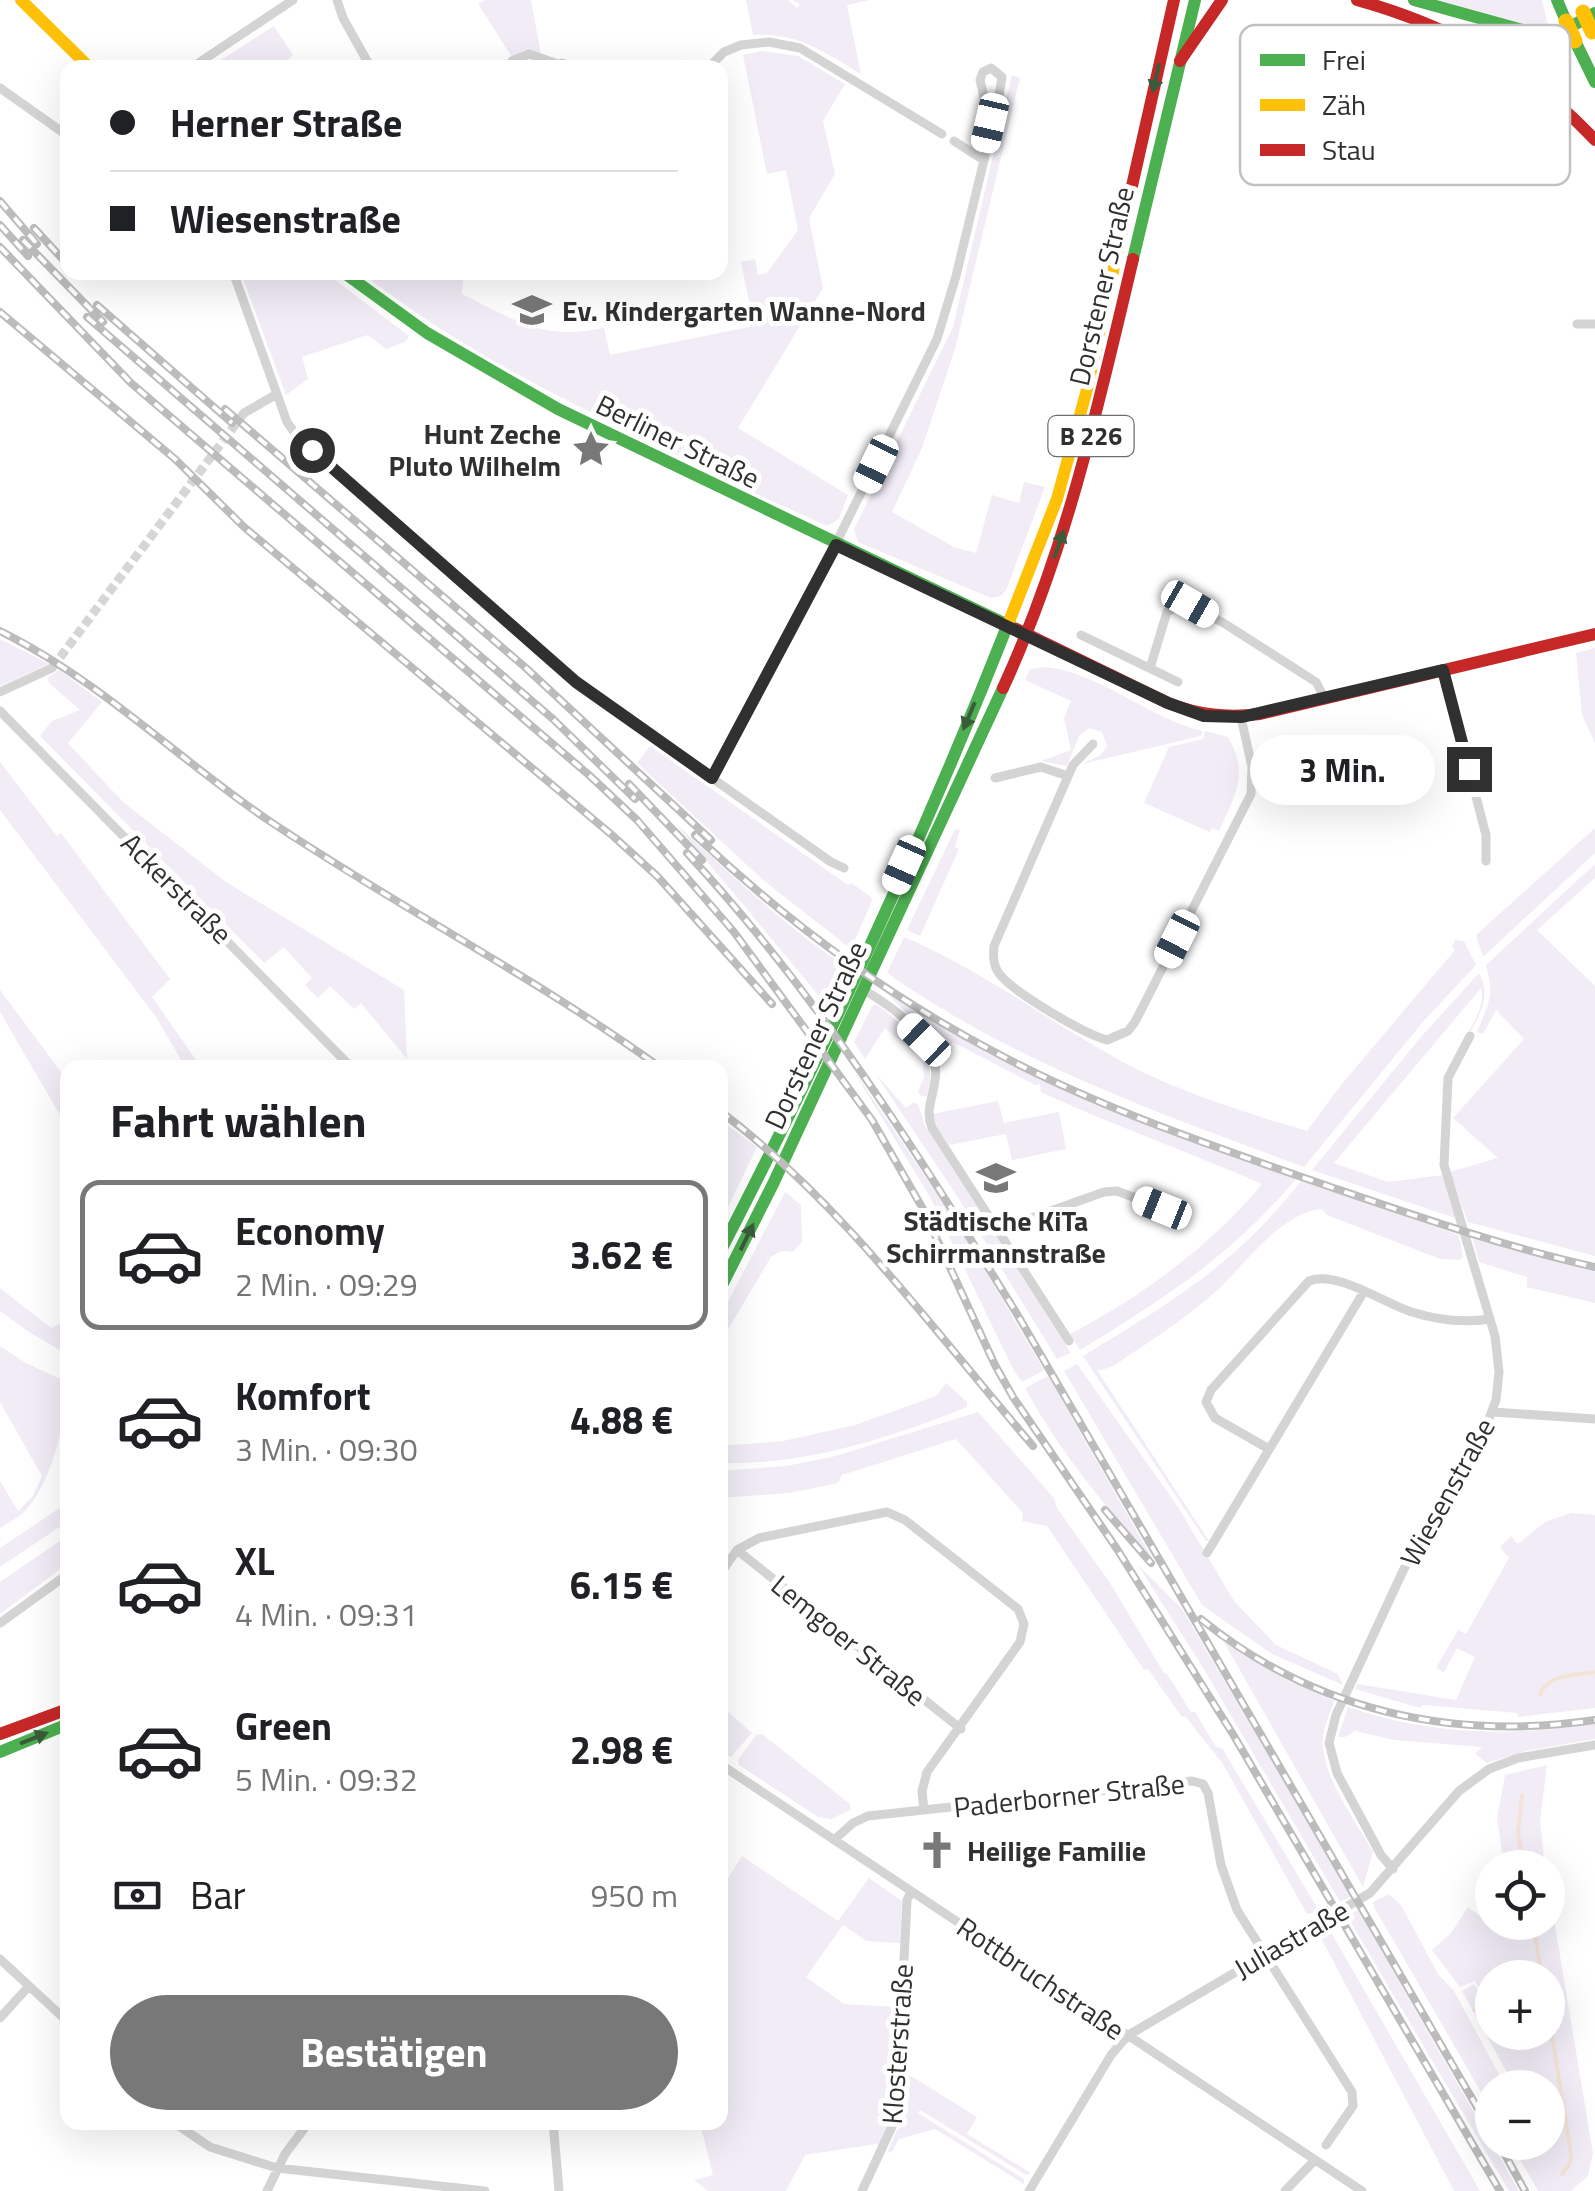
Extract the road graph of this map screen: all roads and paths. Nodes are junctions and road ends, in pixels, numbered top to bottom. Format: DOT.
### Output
graph roads {
  1 [pos="20,0"];
  2 [pos="293,0"];
  3 [pos="336,0"];
  4 [pos="1174,0"];
  5 [pos="1195,0"];
  6 [pos="1222,0"];
  7 [pos="1357,0"];
  8 [pos="1414,0"];
  9 [pos="1557,0"];
  10 [pos="1585,8"];
  11 [pos="1432,25"];
  12 [pos="1505,25"];
  13 [pos="1568,25"];
  14 [pos="1570,30"];
  15 [pos="1594,35"];
  16 [pos="82,60"];
  17 [pos="203,60"];
  18 [pos="367,60"];
  19 [pos="514,60"];
  20 [pos="541,60"];
  21 [pos="716,60"];
  22 [pos="1180,61"];
  23 [pos="1595,82"];
  24 [pos="0,88"];
  25 [pos="1570,116"];
  26 [pos="990,123"];
  27 [pos="60,130"];
  28 [pos="942,134"];
  29 [pos="1595,140"];
  30 [pos="954,142"];
  31 [pos="982,159"];
  32 [pos="235,280"];
  33 [pos="355,280"];
  34 [pos="1578,324"];
  35 [pos="1595,324"];
  36 [pos="277,394"];
  37 [pos="244,413"];
  38 [pos="836,545"];
  39 [pos="1007,626"];
  40 [pos="1595,634"];
  41 [pos="1081,635"];
  42 [pos="1027,636"];
  43 [pos="52,668"];
  44 [pos="1150,668"];
  45 [pos="1443,670"];
  46 [pos="1178,682"];
  47 [pos="0,692"];
  48 [pos="1325,698"];
  49 [pos="0,711"];
  50 [pos="1242,717"];
  51 [pos="1094,744"];
  52 [pos="1068,776"];
  53 [pos="712,778"];
  54 [pos="995,778"];
  55 [pos="1486,861"];
  56 [pos="844,868"];
  57 [pos="864,990"];
  58 [pos="1470,1036"];
  59 [pos="344,1060"];
  60 [pos="1162,1208"];
  61 [pos="1000,1229"];
  62 [pos="728,1237"];
  63 [pos="728,1272"];
  64 [pos="1363,1293"];
  65 [pos="1490,1318"];
  66 [pos="1069,1341"];
  67 [pos="1493,1412"];
  68 [pos="1595,1418"];
  69 [pos="1269,1450"];
  70 [pos="737,1550"];
  71 [pos="1206,1553"];
  72 [pos="728,1563"];
  73 [pos="60,1580"];
  74 [pos="0,1623"];
  75 [pos="60,1712"];
  76 [pos="60,1727"];
  77 [pos="961,1729"];
  78 [pos="0,1734"];
  79 [pos="1595,1745"];
  80 [pos="0,1752"];
  81 [pos="728,1769"];
  82 [pos="924,1810"];
  83 [pos="834,1840"];
  84 [pos="1394,1870"];
  85 [pos="911,1892"];
  86 [pos="1263,1955"];
  87 [pos="0,1959"];
  88 [pos="29,1986"];
  89 [pos="60,2015"];
  90 [pos="0,2018"];
  91 [pos="1127,2036"];
  92 [pos="185,2130"];
  93 [pos="303,2130"];
  94 [pos="554,2130"];
  95 [pos="1326,2145"];
  96 [pos="1315,2160"];
  97 [pos="277,2168"];
  98 [pos="267,2191"];
  99 [pos="484,2191"];
  100 [pos="559,2191"];
  101 [pos="862,2191"];
  102 [pos="1029,2191"];
  103 [pos="1284,2191"];
  104 [pos="1362,2191"];
  1 -- 16 [label="main road"];
  2 -- 17 [label="street"];
  3 -- 18 [label="street"];
  4 -- 39 [label="main road, Dorstener Straße / B 226, one-way"];
  5 -- 22 [label="main road, Dorstener Straße / B 226"];
  6 -- 22 [label="main road"];
  7 -- 11 [label="main road"];
  8 -- 12 [label="main road"];
  9 -- 13 [label="main road, bridge"];
  10 -- 15 [label="main road, bridge"];
  14 -- 23 [label="main road, bridge"];
  19 -- 20 [label="street"];
  21 -- 28 [label="street"];
  42 -- 22 [label="main road, Dorstener Straße / B 226, one-way"];
  24 -- 27 [label="street"];
  25 -- 29 [label="main road"];
  26 -- 26 [label="street"];
  26 -- 31 [label="street"];
  30 -- 31 [label="street"];
  31 -- 38 [label="street"];
  32 -- 36 [label="street"];
  33 -- 38 [label="main road, Berliner Straße"];
  34 -- 35 [label="street"];
  36 -- 37 [label="street"];
  36 -- 53 [label="street"];
  38 -- 39 [label="main road, Berliner Straße"];
  38 -- 53 [label="street"];
  39 -- 42 [label="main road, Berliner Straße"];
  39 -- 62 [label="main road, Dorstener Straße / B 226, one-way"];
  40 -- 45 [label="main road, Berliner Straße"];
  41 -- 44 [label="street"];
  42 -- 50 [label="main road, Berliner Straße"];
  42 -- 57 [label="main road, Dorstener Straße / B 226"];
  43 -- 47 [label="street"];
  44 -- 46 [label="street"];
  44 -- 48 [label="street"];
  45 -- 48 [label="main road, Berliner Straße"];
  45 -- 55 [label="street"];
  48 -- 50 [label="main road, Berliner Straße"];
  49 -- 59 [label="street, Ackerstraße"];
  50 -- 52 [label="street"];
  51 -- 52 [label="street"];
  52 -- 54 [label="street"];
  53 -- 56 [label="street"];
  57 -- 61 [label="street"];
  63 -- 57 [label="main road, Dorstener Straße / B 226, one-way"];
  58 -- 65 [label="street, Wiesenstraße"];
  60 -- 61 [label="street"];
  61 -- 66 [label="street"];
  64 -- 65 [label="street"];
  64 -- 69 [label="street"];
  64 -- 69 [label="street"];
  65 -- 67 [label="street, Wiesenstraße"];
  67 -- 68 [label="street"];
  67 -- 84 [label="street, Wiesenstraße"];
  69 -- 71 [label="street"];
  70 -- 72 [label="street"];
  70 -- 77 [label="street, Lemgoer Straße"];
  70 -- 77 [label="street"];
  73 -- 74 [label="street"];
  75 -- 78 [label="main road"];
  80 -- 76 [label="main road, one-way"];
  77 -- 82 [label="street"];
  79 -- 84 [label="street, Juliastraße"];
  81 -- 83 [label="street, Rottbruchstraße"];
  82 -- 83 [label="street, Paderborner Straße"];
  82 -- 86 [label="street, Paderborner Straße"];
  83 -- 85 [label="street, Rottbruchstraße"];
  84 -- 86 [label="street, Juliastraße"];
  85 -- 91 [label="street, Rottbruchstraße"];
  85 -- 101 [label="street, Klosterstraße"];
  86 -- 91 [label="street, Juliastraße"];
  86 -- 95 [label="street, Paderborner Straße"];
  87 -- 88 [label="street"];
  88 -- 89 [label="street"];
  88 -- 90 [label="street"];
  91 -- 96 [label="street, Rottbruchstraße"];
  91 -- 102 [label="street, Juliastraße"];
  92 -- 97 [label="street"];
  93 -- 97 [label="street"];
  94 -- 100 [label="street"];
  96 -- 103 [label="street"];
  96 -- 104 [label="street, Rottbruchstraße"];
  97 -- 98 [label="street"];
  97 -- 99 [label="street"];
}
